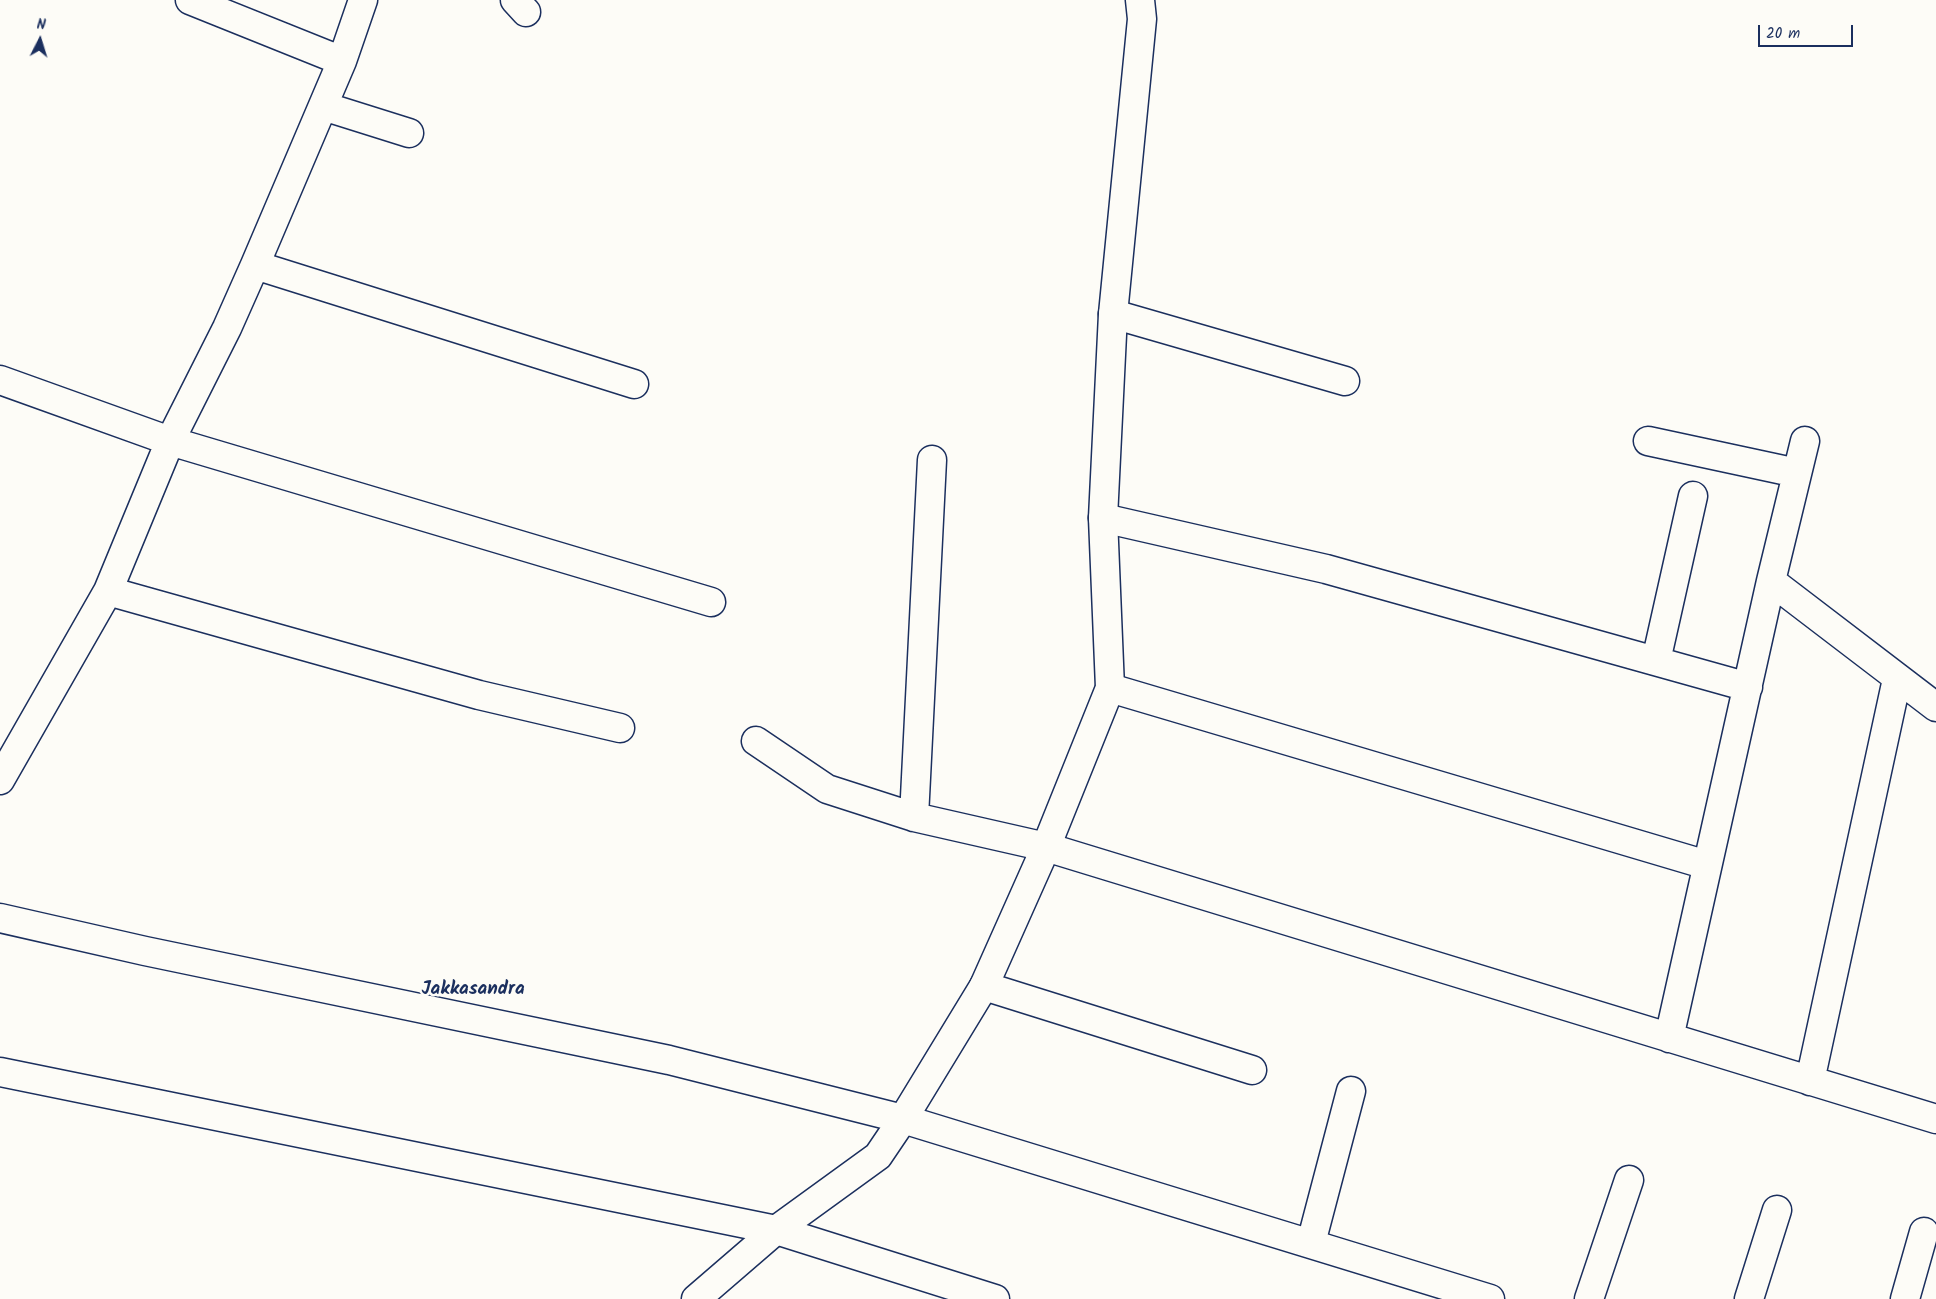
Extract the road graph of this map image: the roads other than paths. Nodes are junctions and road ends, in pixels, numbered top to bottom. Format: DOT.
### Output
graph roads {
  1 [pos="190,0"];
  2 [pos="363,0"];
  3 [pos="1140,0"];
  4 [pos="342,61"];
  5 [pos="322,106"];
  6 [pos="409,133"];
  7 [pos="255,265"];
  8 [pos="1113,314"];
  9 [pos="0,380"];
  10 [pos="1345,381"];
  11 [pos="634,384"];
  12 [pos="170,441"];
  13 [pos="1648,441"];
  14 [pos="1804,441"];
  15 [pos="932,460"];
  16 [pos="1796,473"];
  17 [pos="1693,496"];
  18 [pos="1103,518"];
  19 [pos="1771,580"];
  20 [pos="108,592"];
  21 [pos="711,602"];
  22 [pos="1656,661"];
  23 [pos="1897,679"];
  24 [pos="1748,687"];
  25 [pos="1110,688"];
  26 [pos="1936,707"];
  27 [pos="620,728"];
  28 [pos="756,741"];
  29 [pos="0,780"];
  30 [pos="914,817"];
  31 [pos="1046,847"];
  32 [pos="1707,865"];
  33 [pos="0,918"];
  34 [pos="984,986"];
  35 [pos="1669,1038"];
  36 [pos="1252,1070"];
  37 [pos="0,1072"];
  38 [pos="1810,1081"];
  39 [pos="1352,1091"];
  40 [pos="903,1119"];
  41 [pos="1936,1119"];
  42 [pos="1628,1180"];
  43 [pos="1777,1210"];
  44 [pos="776,1230"];
  45 [pos="1924,1232"];
  46 [pos="1311,1243"];
  47 [pos="696,1299"];
  48 [pos="995,1299"];
  49 [pos="1490,1299"];
  50 [pos="1589,1299"];
  51 [pos="1749,1299"];
  52 [pos="1905,1299"];
  1 -- 4 [label="street"];
  2 -- 4 [label="street"];
  3 -- 8 [label="street"];
  4 -- 5 [label="street"];
  5 -- 6 [label="street"];
  5 -- 7 [label="street"];
  7 -- 11 [label="street"];
  7 -- 12 [label="street"];
  8 -- 10 [label="street"];
  8 -- 18 [label="street"];
  9 -- 12 [label="street"];
  12 -- 20 [label="street"];
  12 -- 21 [label="street"];
  13 -- 16 [label="street"];
  14 -- 16 [label="street"];
  15 -- 30 [label="street"];
  16 -- 19 [label="street"];
  17 -- 22 [label="street"];
  18 -- 22 [label="street"];
  18 -- 25 [label="street"];
  19 -- 23 [label="street"];
  19 -- 24 [label="street"];
  20 -- 27 [label="street"];
  20 -- 29 [label="street"];
  22 -- 24 [label="street"];
  23 -- 26 [label="street"];
  23 -- 38 [label="street"];
  24 -- 32 [label="street"];
  25 -- 31 [label="street"];
  25 -- 32 [label="street"];
  28 -- 30 [label="street"];
  30 -- 31 [label="street"];
  31 -- 34 [label="street"];
  31 -- 35 [label="street"];
  32 -- 35 [label="street"];
  33 -- 40 [label="street"];
  34 -- 36 [label="street"];
  34 -- 40 [label="street"];
  35 -- 38 [label="street"];
  37 -- 44 [label="street"];
  38 -- 41 [label="street"];
  39 -- 46 [label="street"];
  40 -- 44 [label="street"];
  40 -- 46 [label="street"];
  42 -- 50 [label="street"];
  43 -- 51 [label="street"];
  44 -- 47 [label="street"];
  44 -- 48 [label="street"];
  45 -- 52 [label="street"];
  46 -- 49 [label="street"];
}
